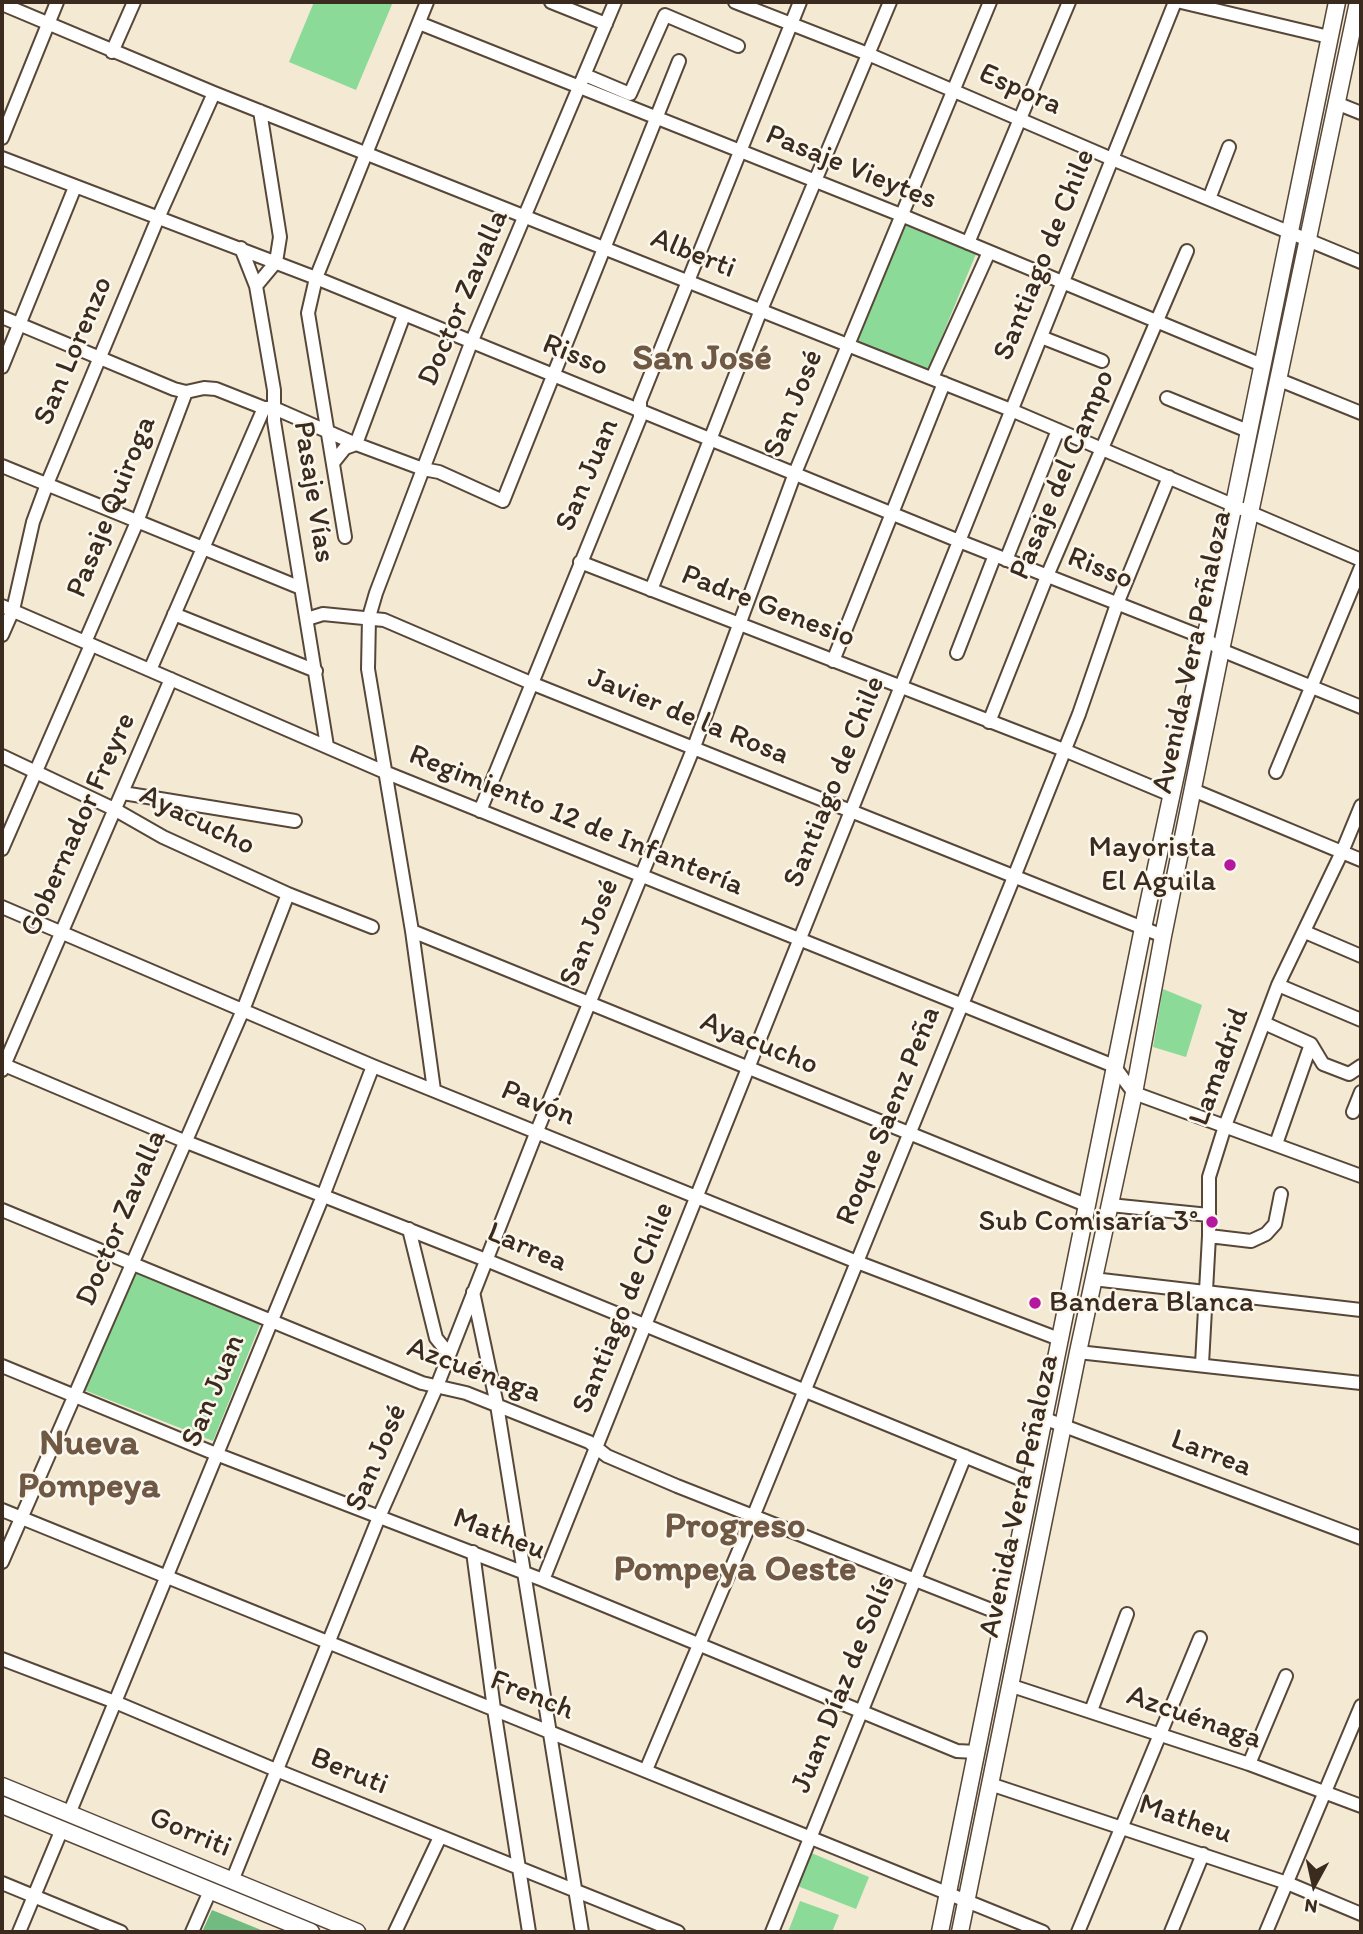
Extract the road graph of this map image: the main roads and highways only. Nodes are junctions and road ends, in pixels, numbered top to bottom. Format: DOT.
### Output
graph roads {
  1 [pos="1337,2"];
  2 [pos="1358,2"];
  3 [pos="2,1786"];
  4 [pos="2,1805"];
  5 [pos="311,1932"];
  6 [pos="357,1932"];
  7 [pos="940,1932"];
  8 [pos="960,1932"];
  1 -- 7 [label="main road, Avenida Vera Peñaloza"];
  2 -- 8 [label="main road, Avenida Vera Peñaloza"];
  3 -- 6 [label="main road, Gorriti"];
  4 -- 5 [label="main road, Gorriti"];
}
